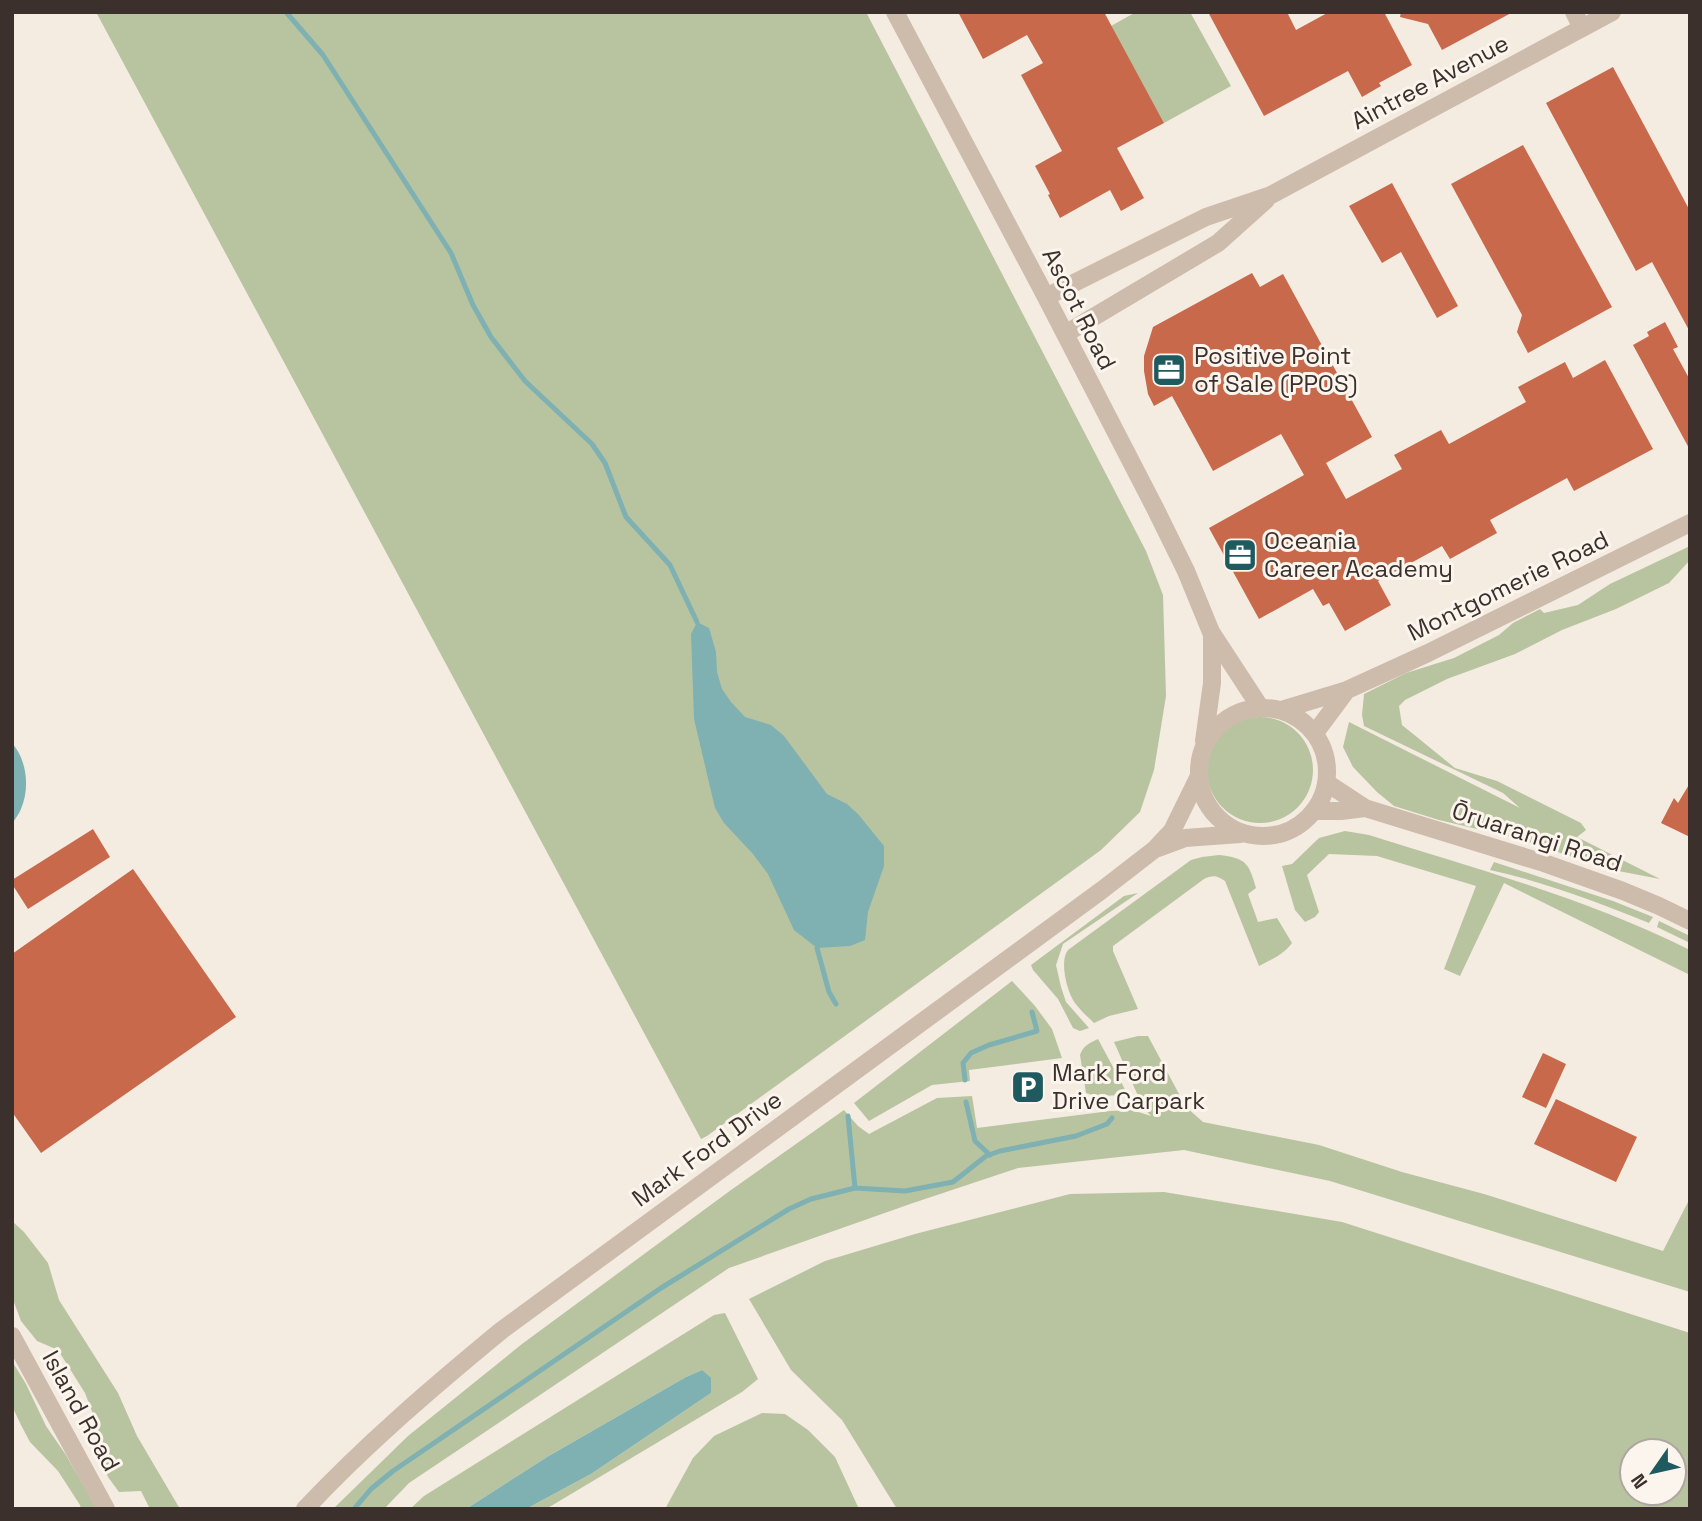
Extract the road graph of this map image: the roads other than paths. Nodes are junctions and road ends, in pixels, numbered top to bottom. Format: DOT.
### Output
graph roads {
  1 [pos="895,12"];
  2 [pos="1612,12"];
  3 [pos="1578,20"];
  4 [pos="1271,195"];
  5 [pos="1046,297"];
  6 [pos="1065,334"];
  7 [pos="1690,523"];
  8 [pos="1212,632"];
  9 [pos="1347,690"];
  10 [pos="1260,707"];
  11 [pos="1281,710"];
  12 [pos="1315,733"];
  13 [pos="1204,745"];
  14 [pos="1198,778"];
  15 [pos="1327,783"];
  16 [pos="1365,808"];
  17 [pos="1315,811"];
  18 [pos="1243,834"];
  19 [pos="1155,849"];
  20 [pos="1690,921"];
  21 [pos="12,1336"];
  22 [pos="106,1509"];
  23 [pos="306,1509"];
  1 -- 5 [label="street, Ascot Road"];
  2 -- 3 [label="street, Aintree Avenue"];
  3 -- 4 [label="street, Aintree Avenue"];
  4 -- 5 [label="street, Aintree Avenue"];
  4 -- 6 [label="street, Aintree Avenue"];
  5 -- 6 [label="street, Ascot Road"];
  6 -- 8 [label="street, Ascot Road"];
  7 -- 9 [label="street, Montgomerie Road"];
  8 -- 10 [label="street, Ascot Road"];
  8 -- 13 [label="street, Ascot Road"];
  9 -- 11 [label="street, Montgomerie Road"];
  9 -- 12 [label="street, Montgomerie Road"];
  10 -- 11 [label="street"];
  10 -- 13 [label="street"];
  11 -- 12 [label="street"];
  12 -- 15 [label="street"];
  13 -- 14 [label="street"];
  14 -- 18 [label="street"];
  14 -- 19 [label="street, Mark Ford Drive"];
  15 -- 16 [label="street, Ōruarangi Road"];
  15 -- 17 [label="street"];
  16 -- 17 [label="street, Ōruarangi Road"];
  16 -- 20 [label="street, Ōruarangi Road"];
  17 -- 18 [label="street"];
  18 -- 19 [label="street, Mark Ford Drive"];
  19 -- 23 [label="street, Mark Ford Drive"];
  21 -- 22 [label="street, Island Road"];
}
